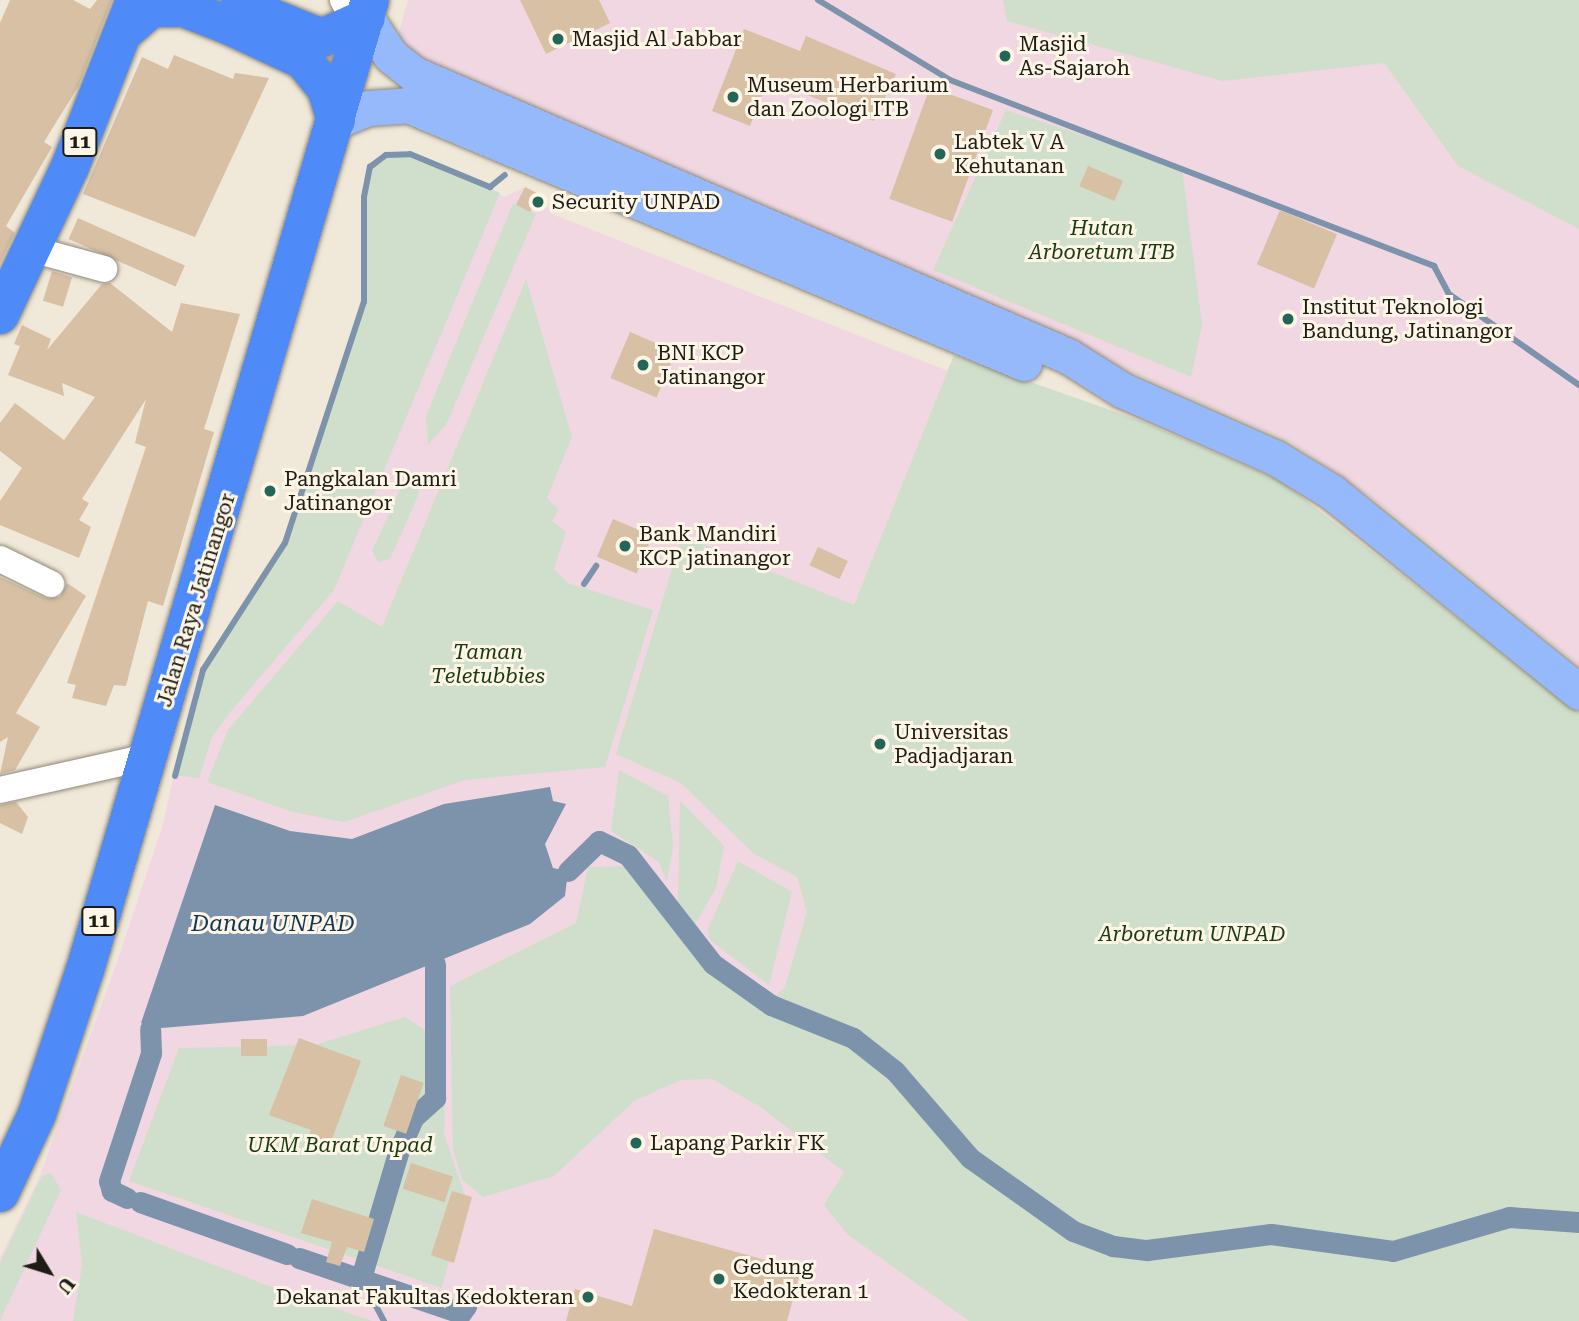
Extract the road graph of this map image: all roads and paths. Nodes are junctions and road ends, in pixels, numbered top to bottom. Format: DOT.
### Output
graph roads {
  1 [pos="228,0"];
  2 [pos="129,16"];
  3 [pos="359,16"];
  4 [pos="336,121"];
  5 [pos="570,160"];
  6 [pos="30,250"];
  7 [pos="104,269"];
  8 [pos="2,308"];
  9 [pos="0,559"];
  10 [pos="51,584"];
  11 [pos="1579,692"];
  12 [pos="148,757"];
  13 [pos="0,790"];
  14 [pos="0,1193"];
  1 -- 3 [label="highway"];
  2 -- 4 [label="highway"];
  2 -- 6 [label="highway, 11"];
  3 -- 4 [label="highway, Jalan Raya Jatinangor / 11"];
  3 -- 5 [label="main road"];
  4 -- 5 [label="main road"];
  4 -- 12 [label="highway, Jalan Raya Jatinangor / 11"];
  5 -- 11 [label="main road"];
  6 -- 7 [label="street"];
  6 -- 8 [label="highway, 11"];
  9 -- 10 [label="street"];
  12 -- 13 [label="street"];
  12 -- 14 [label="highway, Jalan Raya Jatinangor / 11"];
}
